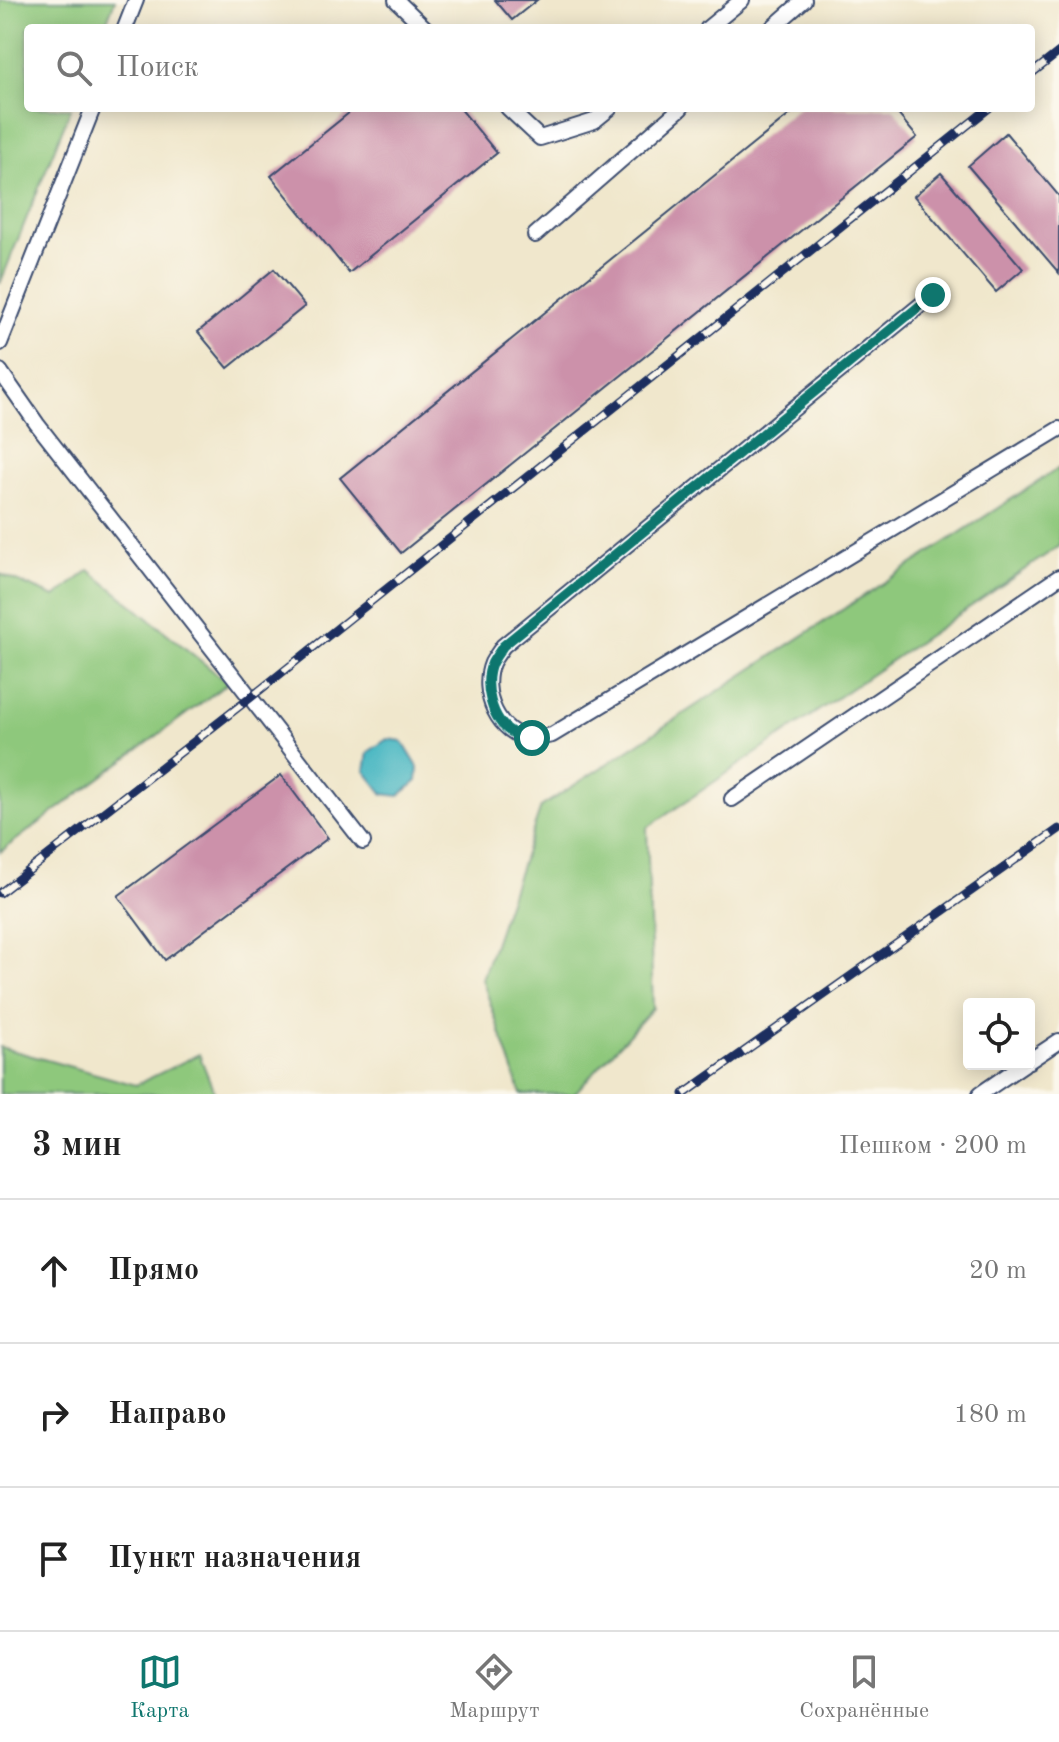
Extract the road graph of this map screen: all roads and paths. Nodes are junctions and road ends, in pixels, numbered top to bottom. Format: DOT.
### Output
graph roads {
  1 [pos="136,0"];
  2 [pos="396,0"];
  3 [pos="742,0"];
  4 [pos="804,0"];
  5 [pos="127,24"];
  6 [pos="421,24"];
  7 [pos="713,24"];
  8 [pos="777,24"];
  9 [pos="91,112"];
  10 [pos="512,112"];
  11 [pos="605,112"];
  12 [pos="676,112"];
  13 [pos="535,235"];
  14 [pos="933,295"];
  15 [pos="0,343"];
  16 [pos="0,371"];
  17 [pos="1059,429"];
  18 [pos="1059,577"];
  19 [pos="732,799"];
  20 [pos="363,842"];
  21 [pos="1059,1041"];
  22 [pos="1035,1057"];
  23 [pos="1015,1070"];
  24 [pos="980,1094"];
  1 -- 5 [label="lane"];
  2 -- 6 [label="lane"];
  3 -- 7 [label="lane"];
  4 -- 8 [label="lane"];
  9 -- 15 [label="lane"];
  10 -- 11 [label="lane"];
  12 -- 13 [label="lane"];
  14 -- 17 [label="lane"];
  16 -- 20 [label="lane"];
  18 -- 19 [label="lane"];
  21 -- 22 [label="lane"];
  23 -- 24 [label="lane"];
}
